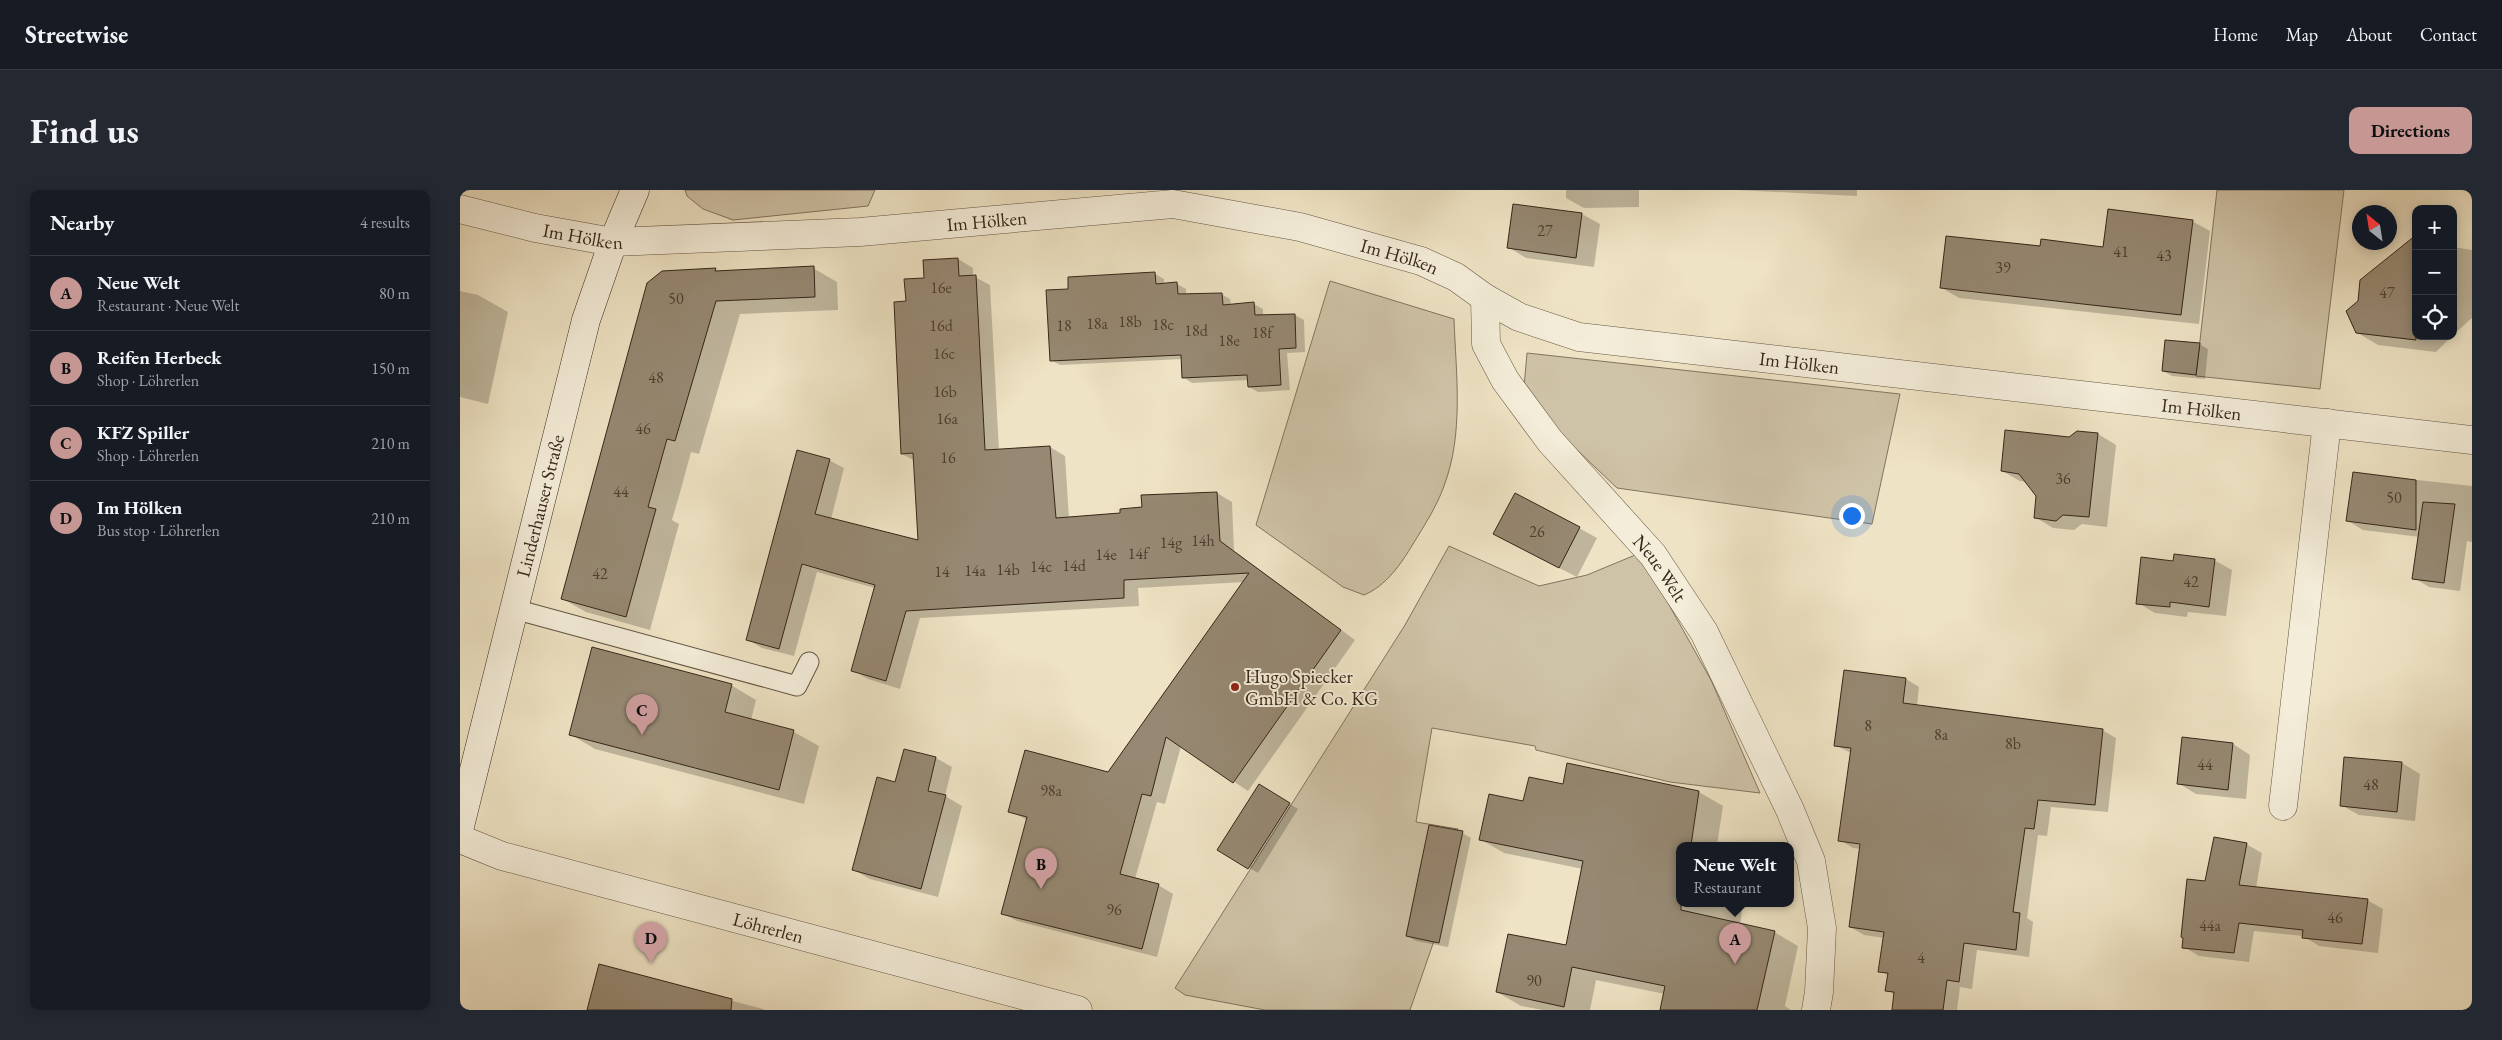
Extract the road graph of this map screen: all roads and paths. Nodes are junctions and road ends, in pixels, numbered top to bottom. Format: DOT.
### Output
graph roads {
  1 [pos="635,190"];
  2 [pos="460,209"];
  3 [pos="613,242"];
  4 [pos="1485,298"];
  5 [pos="2327,423"];
  6 [pos="2472,440"];
  7 [pos="514,609"];
  8 [pos="809,662"];
  9 [pos="2283,806"];
  10 [pos="460,826"];
  11 [pos="460,839"];
  12 [pos="1078,1010"];
  13 [pos="1816,1010"];
  1 -- 3 [label="street, Linderhauser Straße"];
  2 -- 3 [label="street, Im Hölken"];
  3 -- 4 [label="street, Im Hölken"];
  3 -- 7 [label="street, Linderhauser Straße"];
  4 -- 5 [label="street, Im Hölken"];
  4 -- 13 [label="street, Neue Welt"];
  5 -- 6 [label="street, Im Hölken"];
  5 -- 9 [label="street"];
  7 -- 8 [label="lane"];
  7 -- 10 [label="street, Linderhauser Straße"];
  11 -- 12 [label="street, Löhrerlen"];
}
